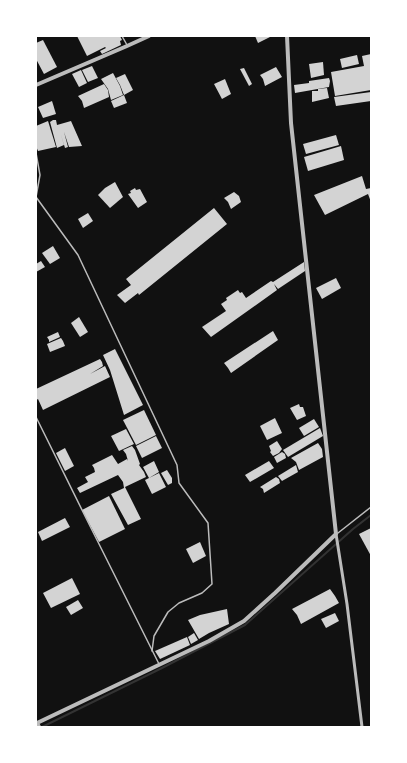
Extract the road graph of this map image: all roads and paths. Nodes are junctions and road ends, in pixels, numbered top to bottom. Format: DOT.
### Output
graph roads {
  1 [pos="122,36"];
  2 [pos="149,36"];
  3 [pos="287,36"];
  4 [pos="127,46"];
  5 [pos="36,85"];
  6 [pos="36,153"];
  7 [pos="36,417"];
  8 [pos="371,507"];
  9 [pos="336,534"];
  10 [pos="152,651"];
  11 [pos="159,664"];
  12 [pos="38,724"];
  13 [pos="362,727"];
  1 -- 4 [label="lane"];
  2 -- 4 [label="street"];
  3 -- 9 [label="street"];
  4 -- 5 [label="street"];
  6 -- 10 [label="lane"];
  7 -- 10 [label="lane"];
  8 -- 9 [label="lane"];
  9 -- 11 [label="street"];
  9 -- 13 [label="street"];
  10 -- 11 [label="lane"];
  11 -- 12 [label="street"];
}
